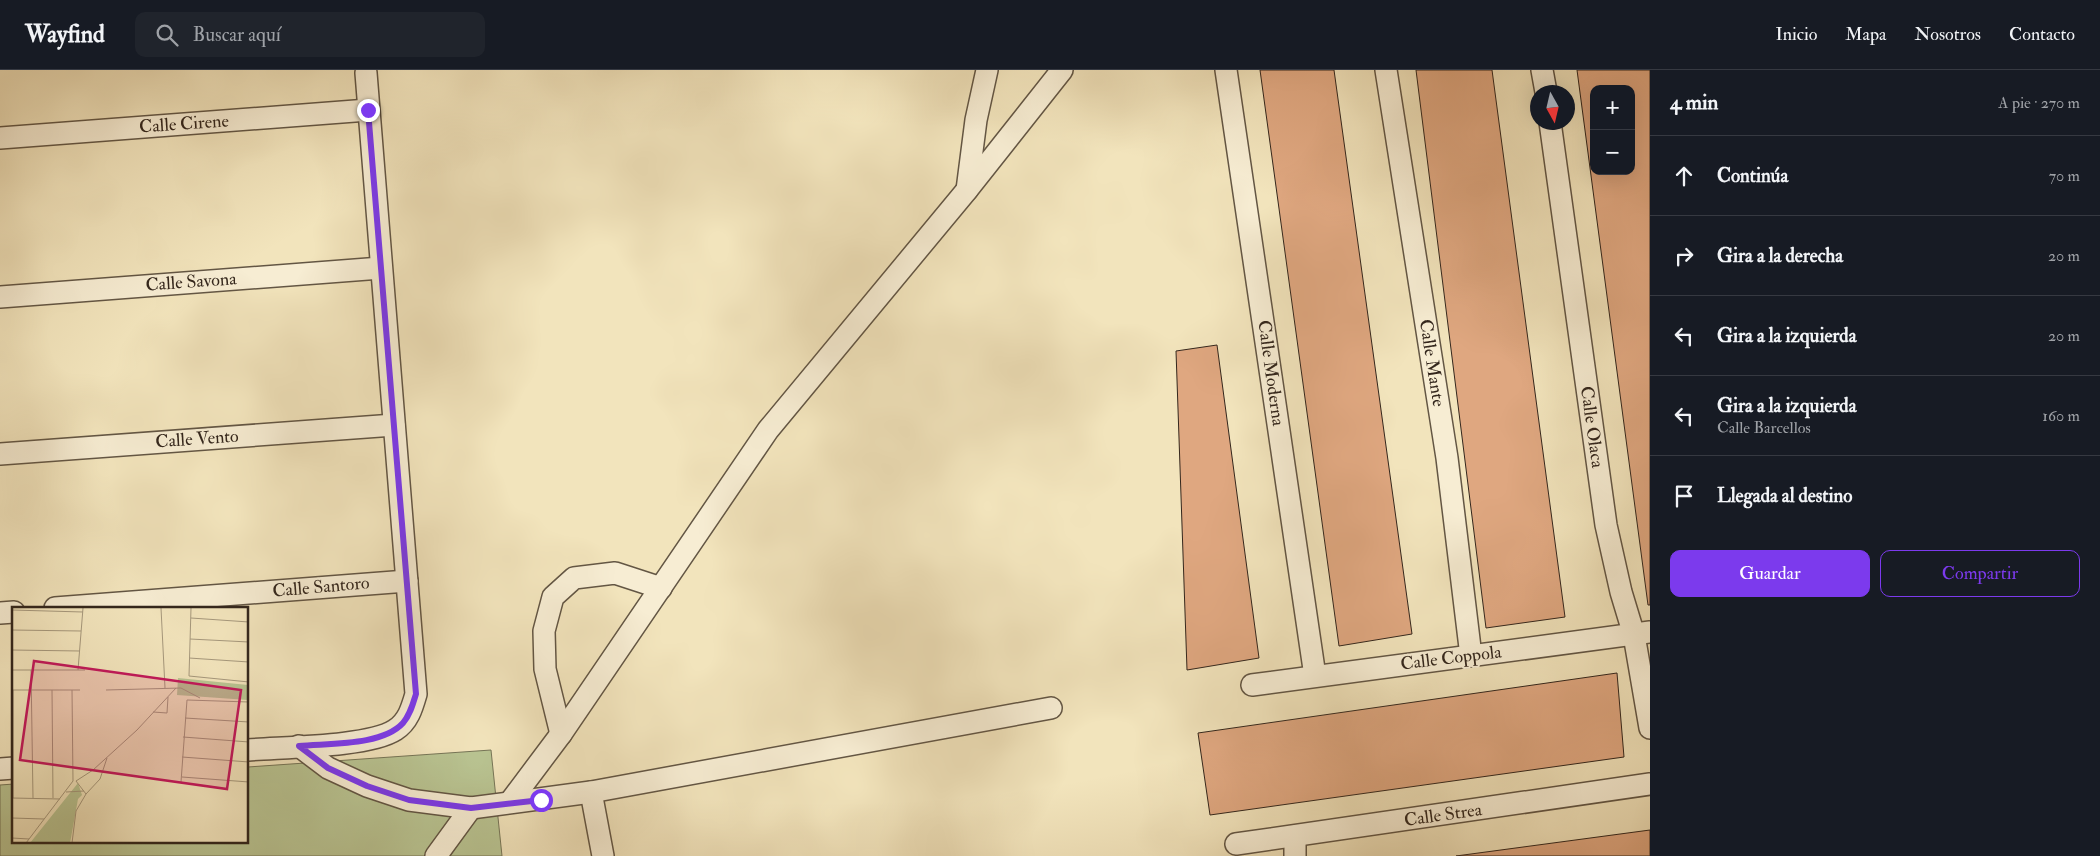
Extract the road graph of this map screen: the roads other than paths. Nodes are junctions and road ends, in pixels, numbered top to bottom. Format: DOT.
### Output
graph roads {
  1 [pos="986,70"];
  2 [pos="1062,70"];
  3 [pos="1226,70"];
  4 [pos="1386,70"];
  5 [pos="1542,70"];
  6 [pos="366,73"];
  7 [pos="1545,85"];
  8 [pos="368,110"];
  9 [pos="1551,130"];
  10 [pos="0,138"];
  11 [pos="967,190"];
  12 [pos="381,268"];
  13 [pos="0,297"];
  14 [pos="394,425"];
  15 [pos="0,454"];
  16 [pos="407,580"];
  17 [pos="661,588"];
  18 [pos="68,607"];
  19 [pos="1642,634"];
  20 [pos="1471,656"];
  21 [pos="1315,676"];
  22 [pos="1252,685"];
  23 [pos="1051,708"];
  24 [pos="1650,728"];
  25 [pos="561,734"];
  26 [pos="299,746"];
  27 [pos="249,750"];
  28 [pos="1650,784"];
  29 [pos="591,792"];
  30 [pos="510,802"];
  31 [pos="471,808"];
  32 [pos="1236,844"];
  33 [pos="1295,846"];
  34 [pos="436,856"];
  35 [pos="603,856"];
  1 -- 11 [label="street"];
  2 -- 11 [label="street"];
  3 -- 21 [label="street, Calle Moderna"];
  4 -- 20 [label="street, Calle Mante"];
  5 -- 7 [label="street"];
  6 -- 8 [label="street"];
  8 -- 10 [label="street, Calle Cirene"];
  8 -- 12 [label="street"];
  9 -- 19 [label="street, Calle Olaca"];
  11 -- 17 [label="street"];
  12 -- 13 [label="street, Calle Savona"];
  12 -- 14 [label="street"];
  14 -- 15 [label="street, Calle Vento"];
  14 -- 16 [label="street"];
  16 -- 18 [label="street, Calle Santoro"];
  16 -- 26 [label="street"];
  17 -- 25 [label="street"];
  17 -- 25 [label="street"];
  19 -- 20 [label="street, Calle Coppola"];
  19 -- 24 [label="street, Calle Olaca"];
  20 -- 21 [label="street, Calle Coppola"];
  21 -- 22 [label="street, Calle Coppola"];
  23 -- 29 [label="street"];
  25 -- 30 [label="street"];
  26 -- 27 [label="street"];
  26 -- 31 [label="street"];
  28 -- 33 [label="street, Calle Strea"];
  29 -- 30 [label="street"];
  29 -- 35 [label="street"];
  30 -- 31 [label="street"];
  31 -- 34 [label="street"];
  32 -- 33 [label="street, Calle Strea"];
}
